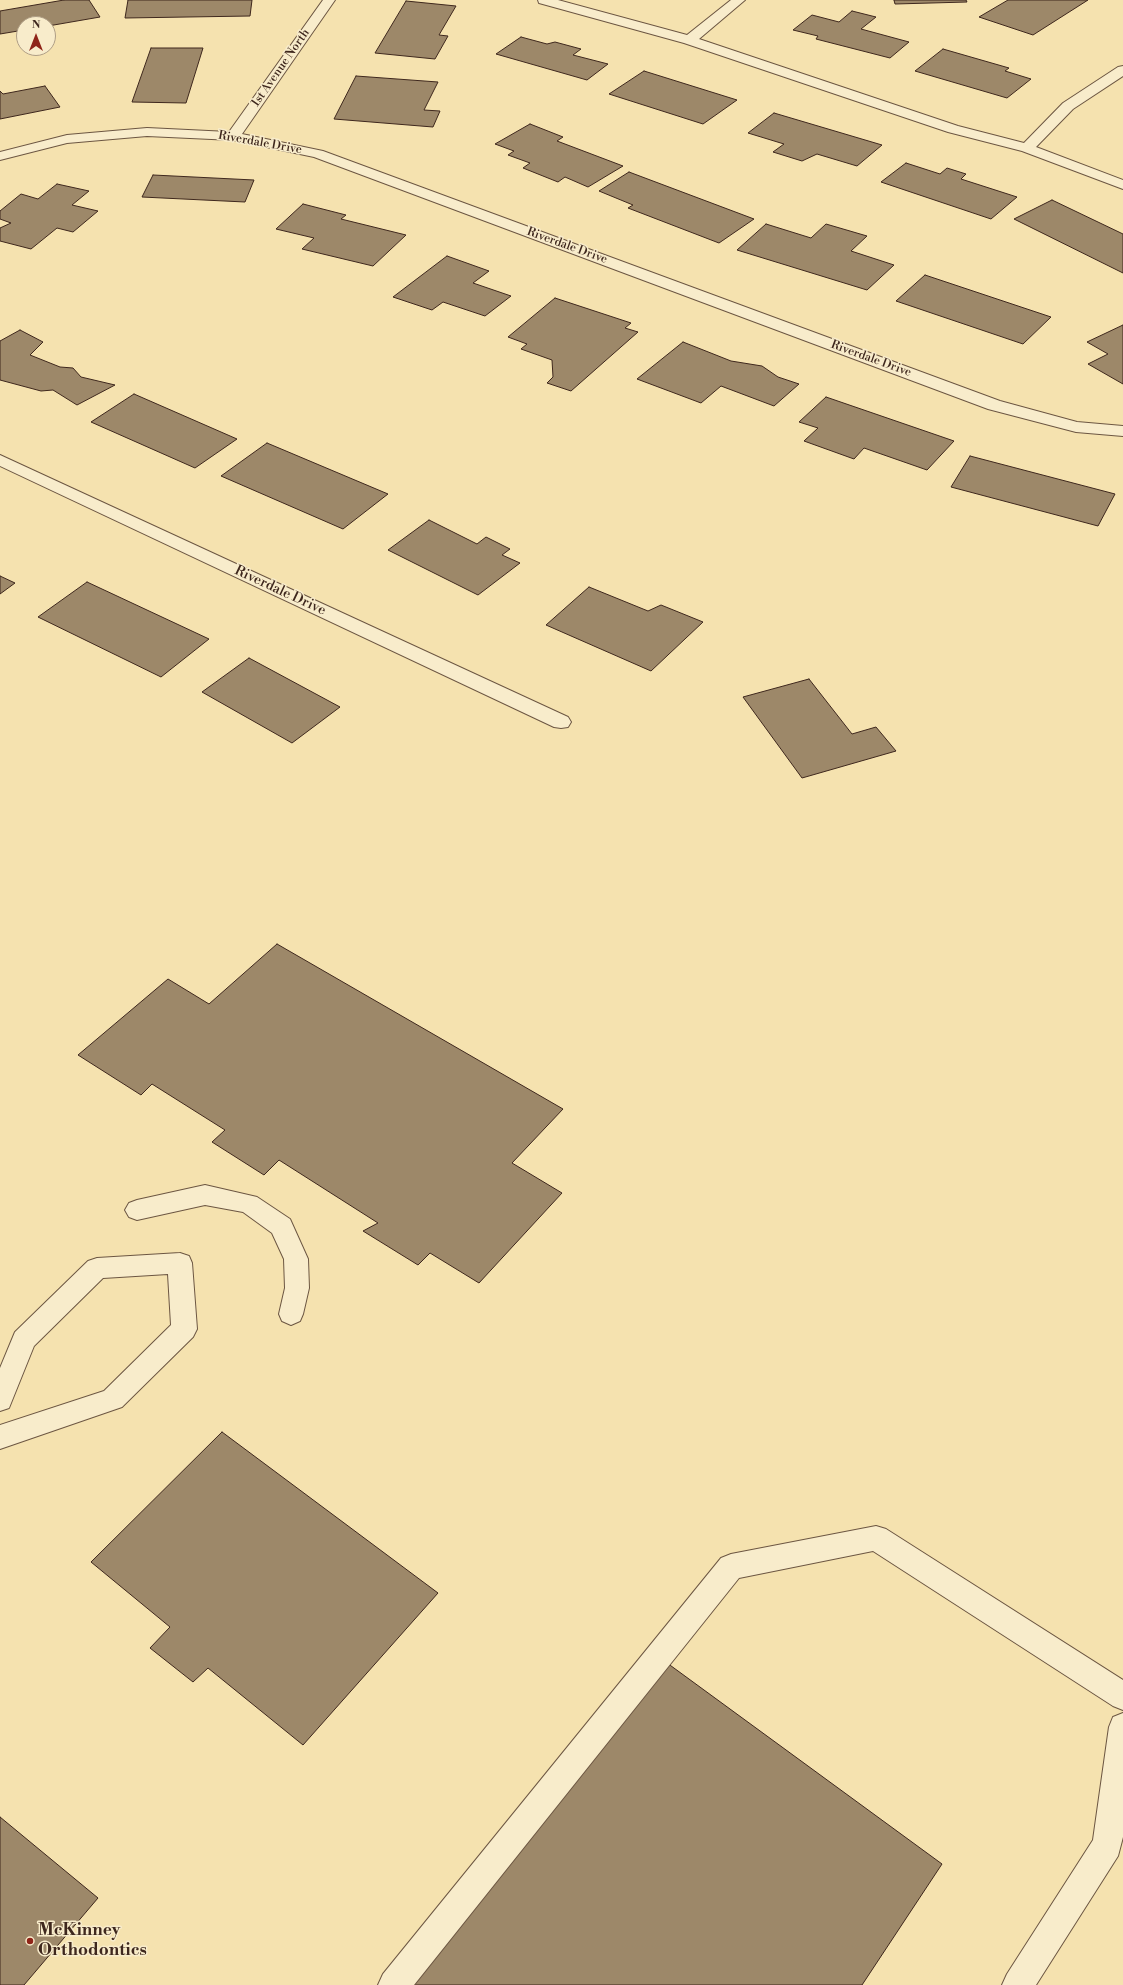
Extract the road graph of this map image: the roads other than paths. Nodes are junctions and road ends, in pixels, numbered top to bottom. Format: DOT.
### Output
graph roads {
  1 [pos="329,0"];
  2 [pos="544,0"];
  3 [pos="739,0"];
  4 [pos="689,40"];
  5 [pos="1123,70"];
  6 [pos="233,136"];
  7 [pos="1027,148"];
  8 [pos="0,156"];
  9 [pos="1123,185"];
  10 [pos="1123,432"];
  11 [pos="0,460"];
  12 [pos="561,722"];
  13 [pos="137,1210"];
  14 [pos="291,1314"];
  15 [pos="0,1400"];
  16 [pos="0,1437"];
  17 [pos="1123,1696"];
  18 [pos="1123,1727"];
  19 [pos="394,1985"];
  20 [pos="1018,1985"];
  1 -- 6 [label="street, 1st Avenue North"];
  2 -- 4 [label="street"];
  3 -- 4 [label="street"];
  4 -- 7 [label="street"];
  5 -- 7 [label="street"];
  6 -- 8 [label="street, Riverdale Drive"];
  6 -- 10 [label="street, Riverdale Drive"];
  7 -- 9 [label="street"];
  11 -- 12 [label="street, Riverdale Drive"];
  13 -- 14 [label="street"];
  15 -- 16 [label="street"];
  17 -- 19 [label="street"];
  18 -- 20 [label="street"];
}
